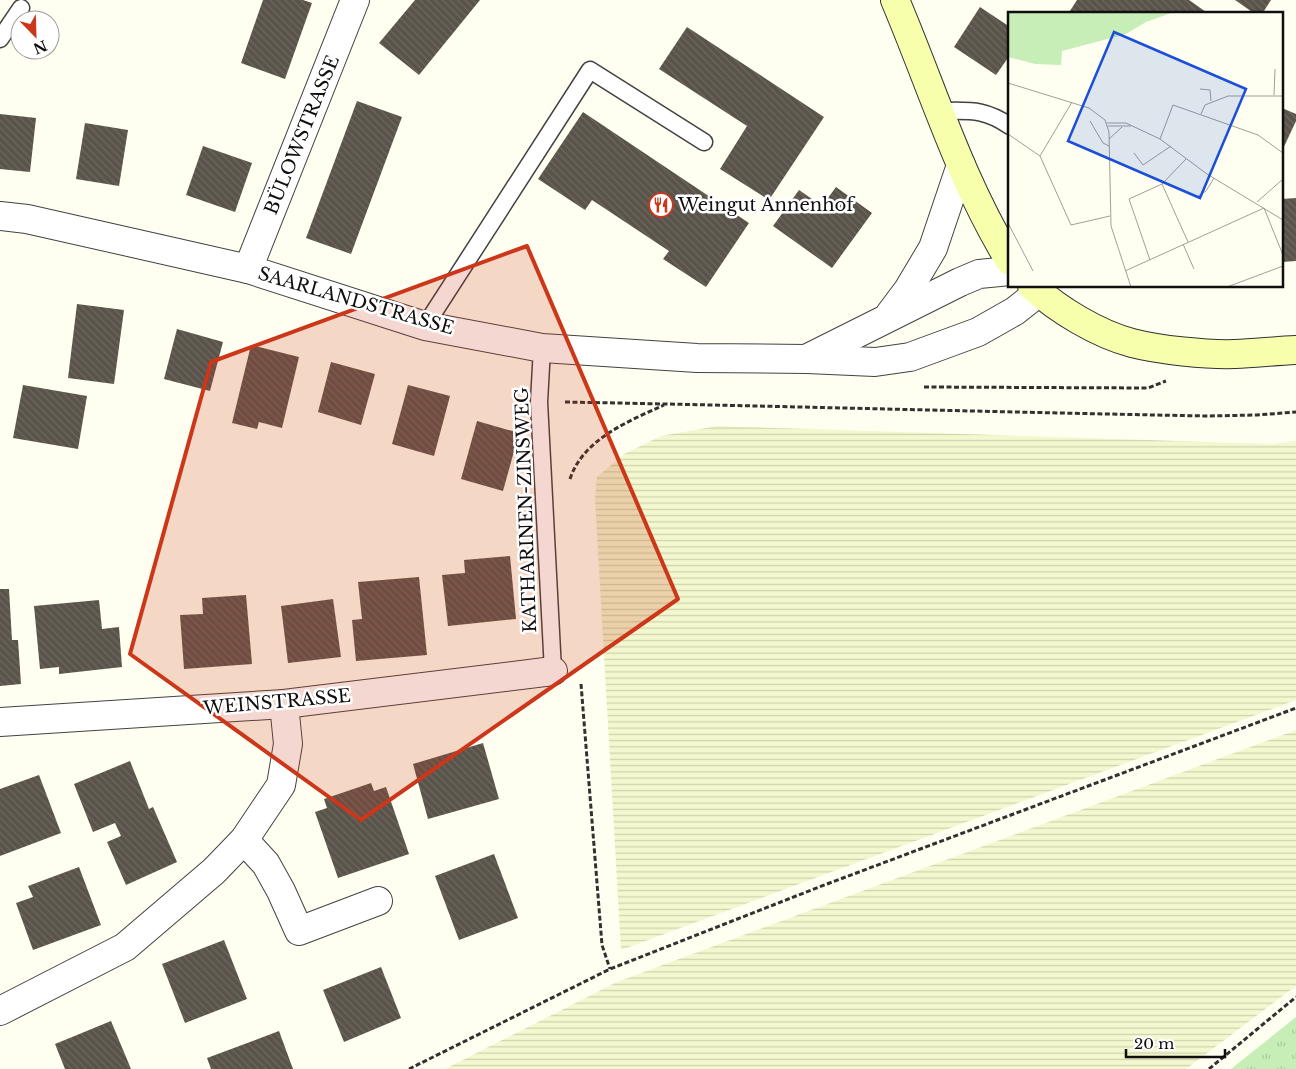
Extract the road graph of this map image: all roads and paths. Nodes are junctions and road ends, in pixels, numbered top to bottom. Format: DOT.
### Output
graph roads {
  1 [pos="355,0"];
  2 [pos="895,0"];
  3 [pos="20,8"];
  4 [pos="0,38"];
  5 [pos="939,111"];
  6 [pos="1008,125"];
  7 [pos="704,142"];
  8 [pos="961,165"];
  9 [pos="0,216"];
  10 [pos="1008,258"];
  11 [pos="248,269"];
  12 [pos="1008,272"];
  13 [pos="1036,289"];
  14 [pos="886,319"];
  15 [pos="425,326"];
  16 [pos="542,348"];
  17 [pos="1296,350"];
  18 [pos="807,359"];
  19 [pos="1174,378"];
  20 [pos="922,387"];
  21 [pos="539,402"];
  22 [pos="667,404"];
  23 [pos="1296,412"];
  24 [pos="569,484"];
  25 [pos="553,670"];
  26 [pos="581,680"];
  27 [pos="284,704"];
  28 [pos="1296,708"];
  29 [pos="0,722"];
  30 [pos="244,840"];
  31 [pos="378,901"];
  32 [pos="610,969"];
  33 [pos="1296,997"];
  34 [pos="0,1011"];
  35 [pos="409,1069"];
  36 [pos="1210,1069"];
  1 -- 11 [label="street, BÜLOWSTRASSE"];
  2 -- 5 [label="main road"];
  3 -- 4 [label="lane"];
  5 -- 6 [label="lane"];
  5 -- 8 [label="main road"];
  7 -- 15 [label="lane"];
  8 -- 10 [label="main road"];
  8 -- 14 [label="street, SAARLANDSTRASSE"];
  9 -- 11 [label="street, SAARLANDSTRASSE"];
  11 -- 15 [label="street, SAARLANDSTRASSE"];
  12 -- 14 [label="street, SAARLANDSTRASSE"];
  13 -- 17 [label="main road, SAARLANDSTRASSE"];
  13 -- 18 [label="street, SAARLANDSTRASSE"];
  14 -- 18 [label="street, SAARLANDSTRASSE"];
  15 -- 16 [label="street, SAARLANDSTRASSE"];
  16 -- 18 [label="street, SAARLANDSTRASSE"];
  16 -- 21 [label="lane, KATHARINEN-ZINSWEG"];
  19 -- 20 [label="path"];
  21 -- 22 [label="path"];
  21 -- 25 [label="lane, KATHARINEN-ZINSWEG"];
  22 -- 23 [label="path"];
  22 -- 24 [label="path"];
  25 -- 27 [label="street, WEINSTRASSE"];
  26 -- 32 [label="path"];
  27 -- 29 [label="street, WEINSTRASSE"];
  27 -- 30 [label="street"];
  28 -- 32 [label="path"];
  30 -- 31 [label="street"];
  30 -- 34 [label="street"];
  32 -- 35 [label="path"];
  33 -- 36 [label="path"];
}
